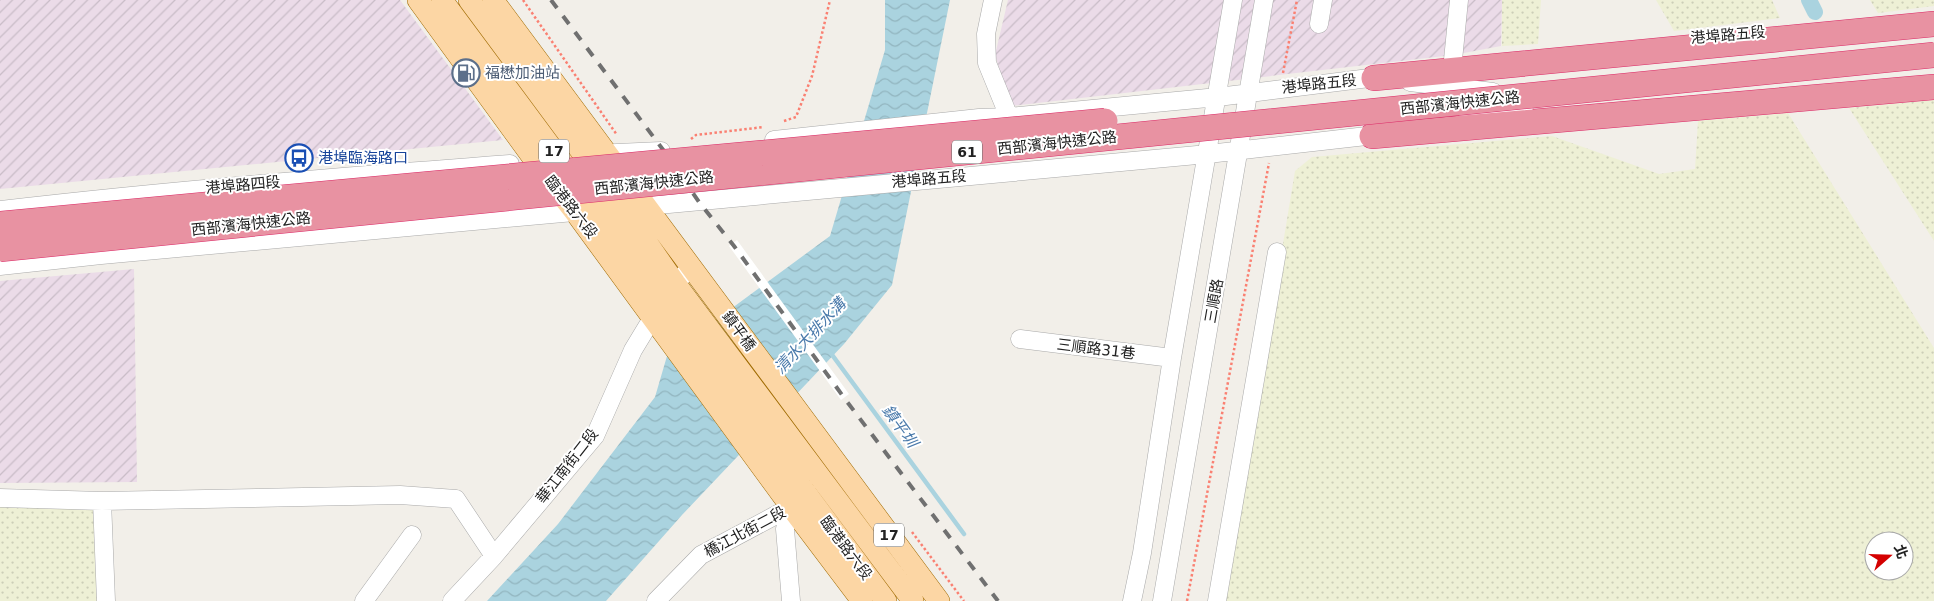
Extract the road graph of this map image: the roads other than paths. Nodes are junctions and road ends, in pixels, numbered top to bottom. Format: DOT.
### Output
graph roads {
  1 [pos="418,0"];
  2 [pos="442,0"];
  3 [pos="469,0"];
  4 [pos="493,0"];
  5 [pos="993,0"];
  6 [pos="1233,0"];
  7 [pos="1264,0"];
  8 [pos="1322,0"];
  9 [pos="1459,0"];
  10 [pos="1934,16"];
  11 [pos="1319,24"];
  12 [pos="1934,24"];
  13 [pos="1934,44"];
  14 [pos="1934,55"];
  15 [pos="1453,60"];
  16 [pos="1934,61"];
  17 [pos="1374,78"];
  18 [pos="1934,87"];
  19 [pos="1248,92"];
  20 [pos="1934,94"];
  21 [pos="1218,97"];
  22 [pos="1561,100"];
  23 [pos="1009,117"];
  24 [pos="1372,136"];
  25 [pos="1239,149"];
  26 [pos="607,153"];
  27 [pos="1208,154"];
  28 [pos="583,156"];
  29 [pos="560,159"];
  30 [pos="536,162"];
  31 [pos="646,205"];
  32 [pos="623,208"];
  33 [pos="0,210"];
  34 [pos="599,210"];
  35 [pos="576,212"];
  36 [pos="0,224"];
  37 [pos="0,249"];
  38 [pos="1277,252"];
  39 [pos="0,266"];
  40 [pos="692,266"];
  41 [pos="675,283"];
  42 [pos="659,310"];
  43 [pos="1020,339"];
  44 [pos="1172,358"];
  45 [pos="833,476"];
  46 [pos="0,498"];
  47 [pos="102,501"];
  48 [pos="799,501"];
  49 [pos="412,535"];
  50 [pos="494,556"];
  51 [pos="106,601"];
  52 [pos="364,601"];
  53 [pos="452,601"];
  54 [pos="656,601"];
  55 [pos="791,601"];
  56 [pos="862,601"];
  57 [pos="886,601"];
  58 [pos="913,601"];
  59 [pos="938,601"];
  60 [pos="1132,601"];
  61 [pos="1162,601"];
  62 [pos="1217,601"];
  1 -- 30 [label="main road, 臨港路六段 / 17"];
  2 -- 29 [label="main road, 臨港路六段 / 17"];
  3 -- 28 [label="main road, 17"];
  4 -- 26 [label="main road, 17"];
  5 -- 23 [label="street"];
  6 -- 21 [label="street, 三順路"];
  7 -- 19 [label="street, 三順路"];
  8 -- 11 [label="street"];
  9 -- 15 [label="street"];
  10 -- 15 [label="street, 港埠路五段"];
  12 -- 17 [label="highway"];
  13 -- 36 [label="highway, 西部濱海快速公路 / 61, bridge"];
  14 -- 37 [label="highway, 西部濱海快速公路 / 61, bridge"];
  15 -- 17 [label="street, 港埠路五段"];
  16 -- 22 [label="street, 港埠路五段"];
  17 -- 19 [label="street, 港埠路五段"];
  17 -- 22 [label="street, 港埠路五段"];
  18 -- 24 [label="highway"];
  19 -- 21 [label="street, 港埠路五段"];
  19 -- 25 [label="street, 三順路"];
  20 -- 24 [label="street, 港埠路五段"];
  21 -- 23 [label="street, 港埠路五段"];
  21 -- 27 [label="street, 三順路"];
  22 -- 24 [label="street, 港埠路五段"];
  23 -- 26 [label="street, 港埠路五段"];
  24 -- 25 [label="street, 港埠路五段"];
  25 -- 27 [label="street, 港埠路五段"];
  25 -- 61 [label="street, 三順路"];
  26 -- 28 [label="street, 港埠路四段"];
  26 -- 31 [label="main road, 17"];
  27 -- 31 [label="street, 港埠路五段"];
  27 -- 44 [label="street, 三順路"];
  28 -- 29 [label="street, 港埠路四段"];
  28 -- 32 [label="main road, 17"];
  29 -- 30 [label="street, 港埠路四段"];
  29 -- 34 [label="main road, 臨港路六段 / 17"];
  30 -- 33 [label="street, 港埠路四段"];
  30 -- 35 [label="main road, 臨港路六段 / 17"];
  31 -- 32 [label="street, 港埠路五段"];
  31 -- 40 [label="main road, 17"];
  32 -- 34 [label="street, 港埠路五段"];
  32 -- 41 [label="main road, 17"];
  34 -- 35 [label="street, 港埠路五段"];
  34 -- 42 [label="main road, 臨港路六段 / 17"];
  35 -- 39 [label="street"];
  35 -- 42 [label="main road, 臨港路六段 / 17"];
  38 -- 62 [label="street"];
  40 -- 41 [label="street, 華江南街二段"];
  40 -- 45 [label="main road, 鎮平橋 / 17"];
  41 -- 42 [label="street, 華江南街二段"];
  41 -- 45 [label="main road, 鎮平橋 / 17"];
  42 -- 48 [label="main road, 17"];
  42 -- 50 [label="street, 華江南街二段"];
  43 -- 44 [label="street, 三順路31巷"];
  44 -- 60 [label="street, 三順路"];
  45 -- 48 [label="street, 橋江北街二段"];
  45 -- 58 [label="main road, 臨港路六段 / 17"];
  45 -- 59 [label="main road, 17"];
  46 -- 47 [label="street"];
  47 -- 50 [label="street"];
  47 -- 51 [label="street"];
  48 -- 54 [label="street, 橋江北街二段"];
  48 -- 55 [label="street"];
  48 -- 56 [label="main road, 臨港路六段 / 17"];
  48 -- 57 [label="main road, 臨港路六段 / 17"];
  49 -- 52 [label="street"];
  50 -- 53 [label="street, 華江南街二段"];
}
